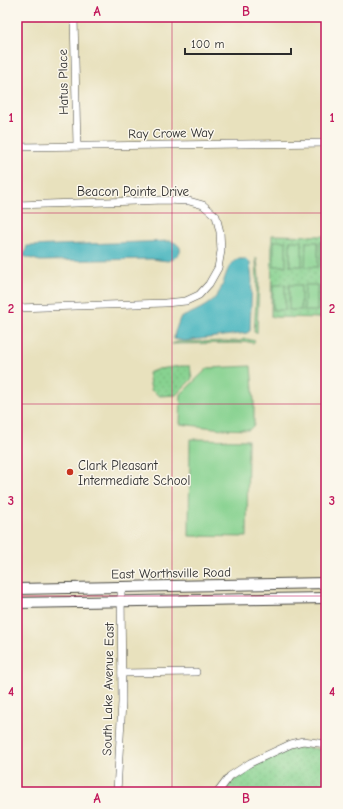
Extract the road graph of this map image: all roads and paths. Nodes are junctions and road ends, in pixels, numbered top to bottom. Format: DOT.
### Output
graph roads {
  1 [pos="74,17"];
  2 [pos="326,143"];
  3 [pos="77,146"];
  4 [pos="17,148"];
  5 [pos="17,205"];
  6 [pos="17,308"];
  7 [pos="326,583"];
  8 [pos="121,587"];
  9 [pos="17,589"];
  10 [pos="326,598"];
  11 [pos="121,601"];
  12 [pos="17,603"];
  13 [pos="196,672"];
  14 [pos="122,673"];
  15 [pos="326,744"];
  16 [pos="117,792"];
  17 [pos="218,792"];
  1 -- 3 [label="street, Hatus Place"];
  2 -- 3 [label="street, Ray Crowe Way"];
  3 -- 4 [label="street, Ray Crowe Way"];
  5 -- 6 [label="street, Beacon Pointe Drive"];
  7 -- 8 [label="main road, East Worthsville Road"];
  8 -- 9 [label="main road, East Worthsville Road"];
  8 -- 11 [label="street, South Lake Avenue East"];
  10 -- 11 [label="main road, East Worthsville Road"];
  11 -- 12 [label="main road, East Worthsville Road"];
  11 -- 14 [label="street, South Lake Avenue East"];
  13 -- 14 [label="street"];
  14 -- 16 [label="street, South Lake Avenue East"];
  15 -- 17 [label="street"];
}
